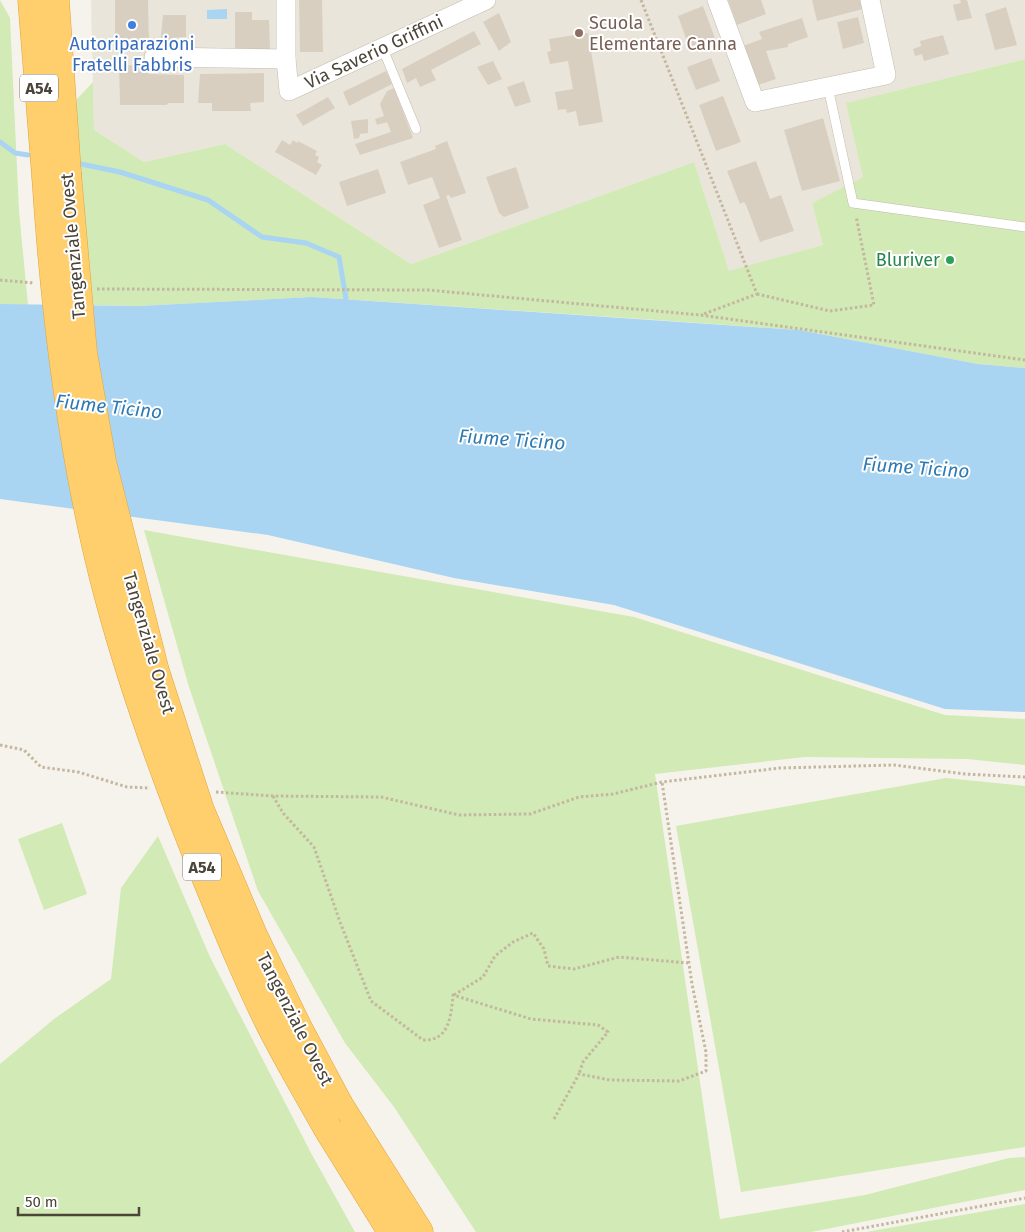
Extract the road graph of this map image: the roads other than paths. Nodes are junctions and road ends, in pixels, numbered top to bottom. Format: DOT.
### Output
graph roads {
  1 [pos="32,0"];
  2 [pos="54,0"];
  3 [pos="286,0"];
  4 [pos="486,0"];
  5 [pos="717,0"];
  6 [pos="870,0"];
  7 [pos="383,49"];
  8 [pos="154,57"];
  9 [pos="286,59"];
  10 [pos="828,87"];
  11 [pos="416,129"];
  12 [pos="56,175"];
  13 [pos="1025,227"];
  14 [pos="334,1117"];
  15 [pos="392,1232"];
  16 [pos="419,1232"];
  1 -- 12 [label="highway, Tangenziale Ovest / A54"];
  2 -- 12 [label="highway, Tangenziale Ovest / A54"];
  3 -- 9 [label="street"];
  4 -- 7 [label="street, Via Saverio Griffini"];
  5 -- 10 [label="street"];
  6 -- 10 [label="street"];
  7 -- 9 [label="street, Via Saverio Griffini"];
  7 -- 11 [label="lane"];
  8 -- 9 [label="street"];
  10 -- 13 [label="lane"];
  12 -- 14 [label="highway, Tangenziale Ovest / A54, bridge"];
  14 -- 15 [label="highway, Tangenziale Ovest / A54"];
  14 -- 16 [label="highway, Tangenziale Ovest / A54"];
}
